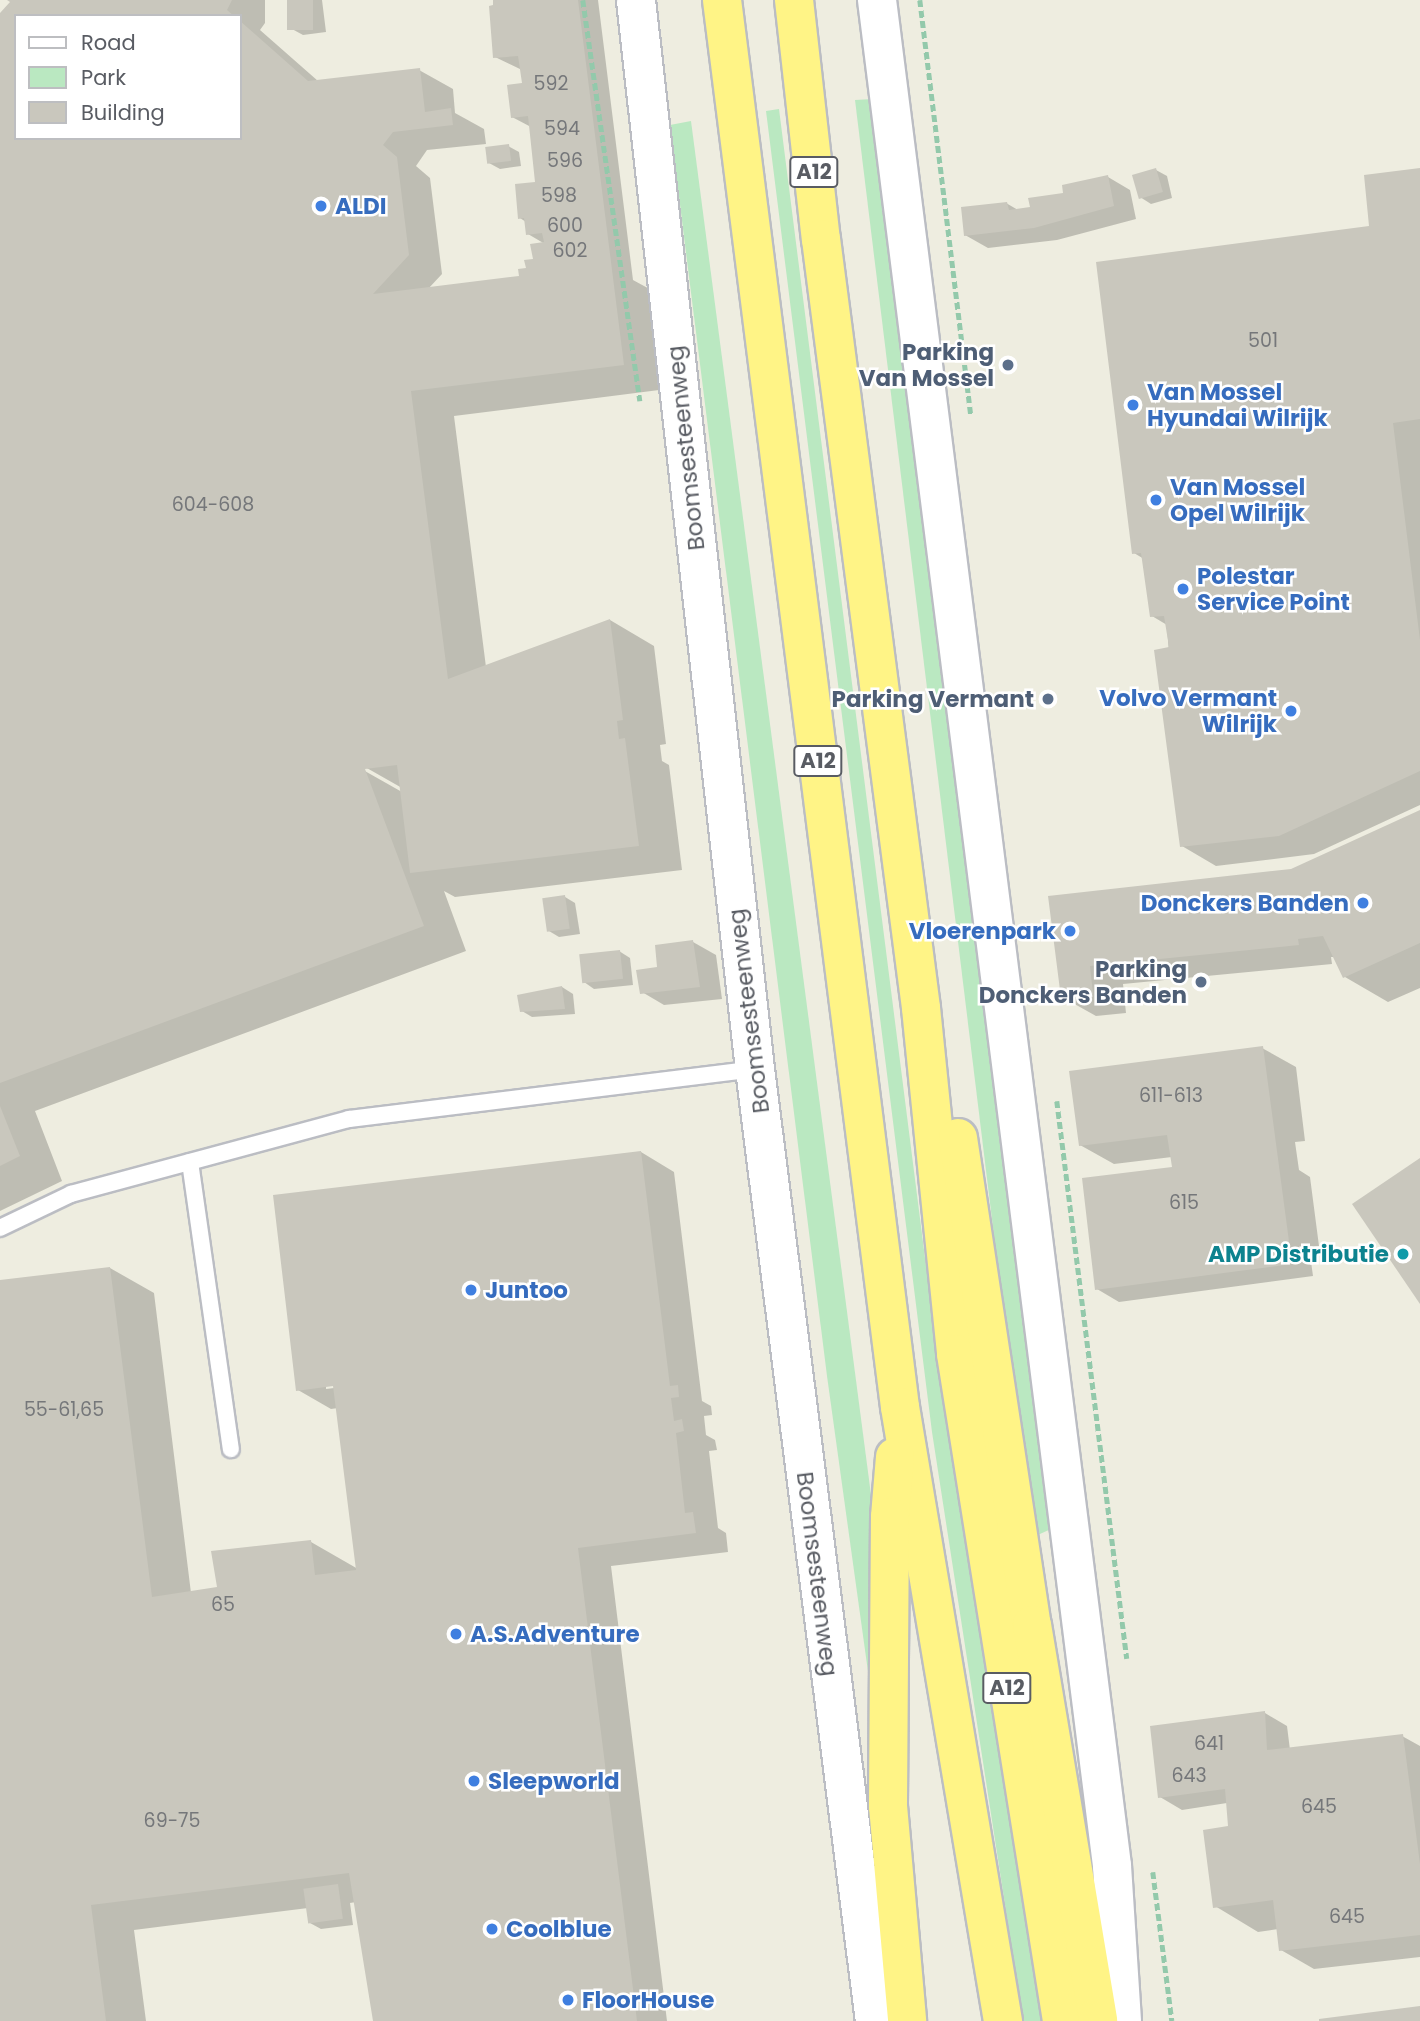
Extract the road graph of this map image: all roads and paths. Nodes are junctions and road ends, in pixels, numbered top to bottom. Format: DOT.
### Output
graph roads {
  1 [pos="636,0"];
  2 [pos="722,0"];
  3 [pos="794,0"];
  4 [pos="877,0"];
  5 [pos="921,1008"];
  6 [pos="755,1069"];
  7 [pos="190,1162"];
  8 [pos="0,1228"];
  9 [pos="900,1406"];
  10 [pos="231,1449"];
  11 [pos="1112,1866"];
  12 [pos="875,2021"];
  13 [pos="907,2021"];
  14 [pos="1003,2021"];
  15 [pos="1062,2021"];
  16 [pos="1098,2021"];
  17 [pos="1122,2021"];
  18 [pos="1147,2021"];
  1 -- 6 [label="main road, Boomsesteenweg"];
  2 -- 9 [label="highway, A12"];
  3 -- 5 [label="highway, A12"];
  4 -- 11 [label="main road"];
  5 -- 15 [label="highway, A12"];
  5 -- 16 [label="highway"];
  6 -- 7 [label="lane"];
  6 -- 12 [label="main road, Boomsesteenweg"];
  7 -- 8 [label="lane"];
  7 -- 10 [label="lane"];
  9 -- 13 [label="highway"];
  9 -- 14 [label="highway, A12"];
  11 -- 17 [label="main road"];
  11 -- 18 [label="main road"];
}
